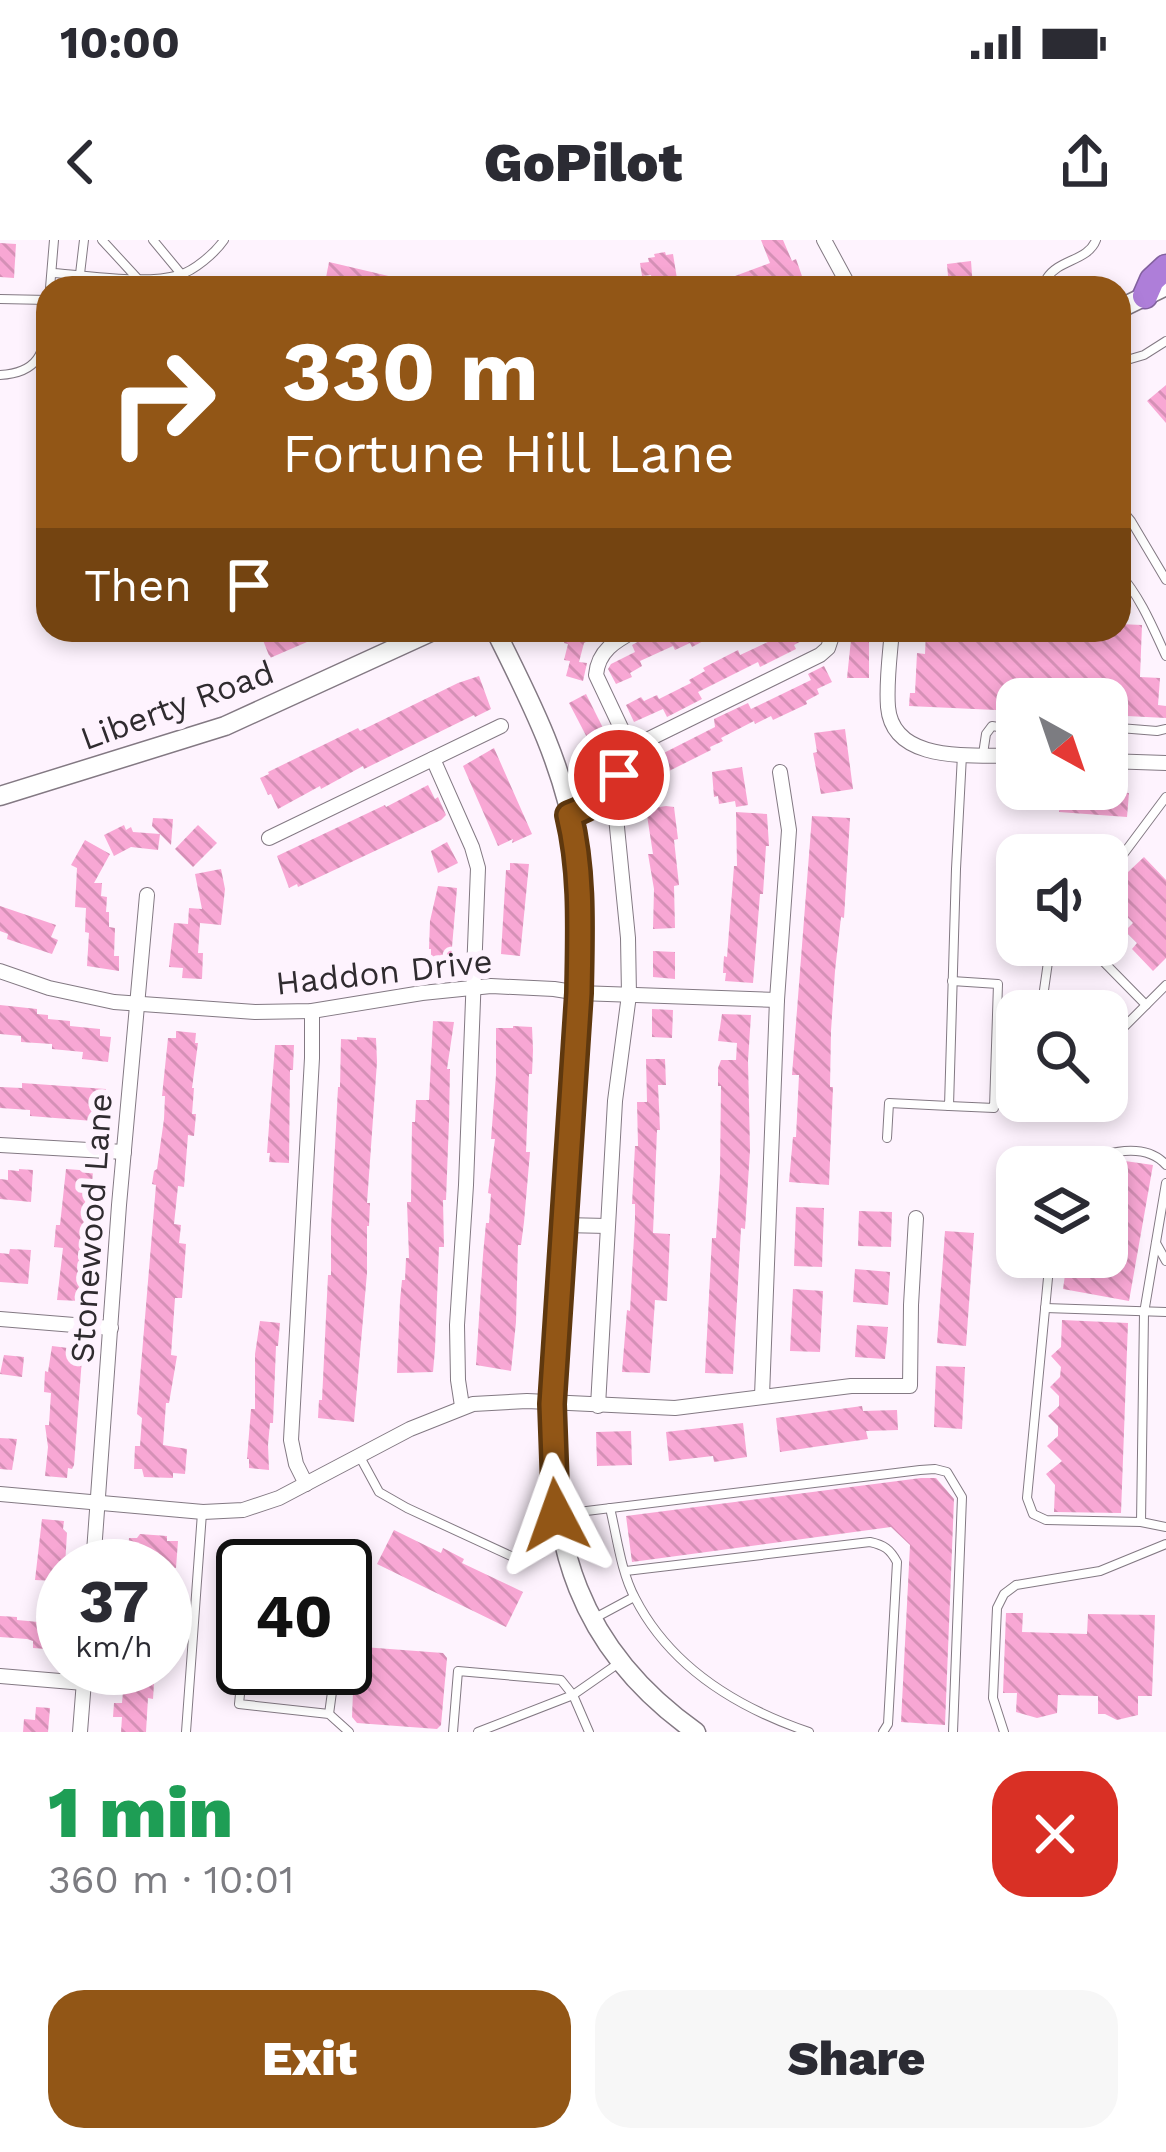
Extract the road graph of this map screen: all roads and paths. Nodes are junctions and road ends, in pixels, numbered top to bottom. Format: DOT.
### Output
graph roads {
  1 [pos="54,240"];
  2 [pos="84,240"];
  3 [pos="102,240"];
  4 [pos="154,240"];
  5 [pos="824,240"];
  6 [pos="1096,240"];
  7 [pos="218,242"];
  8 [pos="1166,267"];
  9 [pos="52,273"];
  10 [pos="80,275"];
  11 [pos="182,275"];
  12 [pos="52,276"];
  13 [pos="99,276"];
  14 [pos="135,276"];
  15 [pos="167,276"];
  16 [pos="844,276"];
  17 [pos="1048,276"];
  18 [pos="1155,291"];
  19 [pos="0,298"];
  20 [pos="36,300"];
  21 [pos="1166,341"];
  22 [pos="1131,359"];
  23 [pos="36,360"];
  24 [pos="0,375"];
  25 [pos="1131,521"];
  26 [pos="1166,580"];
  27 [pos="1131,591"];
  28 [pos="408,642"];
  29 [pos="502,642"];
  30 [pos="615,642"];
  31 [pos="830,642"];
  32 [pos="891,642"];
  33 [pos="1166,656"];
  34 [pos="501,726"];
  35 [pos="996,727"];
  36 [pos="1128,729"];
  37 [pos="1166,729"];
  38 [pos="962,753"];
  39 [pos="982,754"];
  40 [pos="996,755"];
  41 [pos="433,759"];
  42 [pos="1128,761"];
  43 [pos="624,763"];
  44 [pos="1166,763"];
  45 [pos="780,772"];
  46 [pos="0,796"];
  47 [pos="1164,805"];
  48 [pos="569,815"];
  49 [pos="616,817"];
  50 [pos="269,838"];
  51 [pos="1128,850"];
  52 [pos="146,895"];
  53 [pos="1108,966"];
  54 [pos="0,971"];
  55 [pos="952,981"];
  56 [pos="1166,985"];
  57 [pos="473,988"];
  58 [pos="579,993"];
  59 [pos="628,995"];
  60 [pos="777,1000"];
  61 [pos="137,1004"];
  62 [pos="1146,1005"];
  63 [pos="312,1011"];
  64 [pos="1128,1023"];
  65 [pos="949,1106"];
  66 [pos="887,1138"];
  67 [pos="0,1144"];
  68 [pos="124,1152"];
  69 [pos="1128,1153"];
  70 [pos="1166,1165"];
  71 [pos="1166,1183"];
  72 [pos="916,1218"];
  73 [pos="564,1225"];
  74 [pos="607,1226"];
  75 [pos="1156,1243"];
  76 [pos="1166,1261"];
  77 [pos="1048,1278"];
  78 [pos="1045,1308"];
  79 [pos="1144,1312"];
  80 [pos="1166,1312"];
  81 [pos="0,1319"];
  82 [pos="111,1328"];
  83 [pos="762,1396"];
  84 [pos="552,1404"];
  85 [pos="462,1406"];
  86 [pos="598,1406"];
  87 [pos="360,1456"];
  88 [pos="306,1484"];
  89 [pos="0,1495"];
  90 [pos="99,1503"];
  91 [pos="610,1508"];
  92 [pos="202,1512"];
  93 [pos="556,1515"];
  94 [pos="1141,1522"];
  95 [pos="1166,1527"];
  96 [pos="96,1539"];
  97 [pos="1166,1544"];
  98 [pos="513,1557"];
  99 [pos="626,1571"];
  100 [pos="634,1597"];
  101 [pos="592,1619"];
  102 [pos="621,1662"];
  103 [pos="0,1676"];
  104 [pos="36,1676"];
  105 [pos="83,1695"];
  106 [pos="240,1695"];
  107 [pos="331,1695"];
  108 [pos="573,1695"];
  109 [pos="329,1714"];
  110 [pos="688,1730"];
  111 [pos="80,1732"];
  112 [pos="186,1732"];
  113 [pos="350,1732"];
  114 [pos="453,1732"];
  115 [pos="478,1732"];
  116 [pos="589,1732"];
  117 [pos="809,1732"];
  118 [pos="883,1732"];
  119 [pos="953,1732"];
  120 [pos="1004,1732"];
  1 -- 9 [label="lane"];
  2 -- 10 [label="lane"];
  3 -- 14 [label="lane"];
  4 -- 11 [label="lane"];
  5 -- 16 [label="street"];
  6 -- 17 [label="lane"];
  7 -- 11 [label="lane"];
  8 -- 18 [label="highway"];
  9 -- 10 [label="lane"];
  9 -- 12 [label="lane"];
  10 -- 13 [label="lane"];
  11 -- 15 [label="lane"];
  19 -- 20 [label="lane"];
  21 -- 22 [label="lane"];
  23 -- 24 [label="lane"];
  25 -- 26 [label="lane"];
  27 -- 33 [label="lane"];
  28 -- 46 [label="street, Liberty Road"];
  29 -- 48 [label="street"];
  30 -- 43 [label="street"];
  31 -- 43 [label="street"];
  32 -- 38 [label="street"];
  34 -- 41 [label="street"];
  35 -- 39 [label="lane"];
  36 -- 37 [label="lane"];
  38 -- 39 [label="street"];
  38 -- 55 [label="lane"];
  39 -- 40 [label="street"];
  41 -- 50 [label="street"];
  41 -- 57 [label="street"];
  42 -- 44 [label="street"];
  43 -- 48 [label="street"];
  45 -- 60 [label="street"];
  47 -- 51 [label="lane"];
  48 -- 58 [label="street"];
  49 -- 59 [label="street"];
  52 -- 61 [label="street, Stonewood Lane"];
  53 -- 62 [label="lane"];
  54 -- 61 [label="street, Haddon Drive"];
  55 -- 65 [label="lane"];
  55 -- 65 [label="lane"];
  56 -- 62 [label="lane"];
  57 -- 58 [label="street, Haddon Drive"];
  57 -- 63 [label="street, Haddon Drive"];
  57 -- 85 [label="street"];
  58 -- 59 [label="street, Haddon Drive"];
  58 -- 73 [label="street"];
  59 -- 60 [label="street, Haddon Drive"];
  59 -- 74 [label="street"];
  60 -- 83 [label="street"];
  61 -- 63 [label="street, Haddon Drive"];
  61 -- 68 [label="street, Stonewood Lane"];
  62 -- 64 [label="lane"];
  63 -- 88 [label="street"];
  65 -- 66 [label="lane"];
  67 -- 68 [label="street"];
  68 -- 82 [label="street, Stonewood Lane"];
  69 -- 70 [label="lane"];
  71 -- 75 [label="lane"];
  72 -- 83 [label="street"];
  73 -- 74 [label="street"];
  73 -- 84 [label="street"];
  74 -- 86 [label="street"];
  75 -- 76 [label="lane"];
  75 -- 79 [label="lane"];
  77 -- 78 [label="lane"];
  78 -- 79 [label="lane"];
  78 -- 94 [label="lane"];
  79 -- 80 [label="lane"];
  79 -- 94 [label="lane"];
  81 -- 82 [label="street"];
  82 -- 90 [label="street, Stonewood Lane"];
  83 -- 86 [label="street"];
  84 -- 85 [label="street"];
  84 -- 86 [label="street"];
  84 -- 93 [label="street"];
  85 -- 87 [label="street"];
  87 -- 88 [label="street"];
  87 -- 98 [label="lane"];
  88 -- 92 [label="street"];
  89 -- 90 [label="street"];
  90 -- 92 [label="street"];
  90 -- 96 [label="street, Stonewood Lane"];
  91 -- 93 [label="lane"];
  91 -- 99 [label="lane"];
  91 -- 119 [label="lane"];
  92 -- 112 [label="lane"];
  93 -- 101 [label="street"];
  94 -- 95 [label="lane"];
  97 -- 120 [label="lane"];
  99 -- 100 [label="lane"];
  99 -- 118 [label="lane"];
  100 -- 101 [label="lane"];
  100 -- 117 [label="lane"];
  101 -- 102 [label="street"];
  102 -- 108 [label="lane"];
  102 -- 110 [label="street"];
  103 -- 104 [label="street"];
  105 -- 111 [label="street"];
  106 -- 109 [label="lane"];
  107 -- 109 [label="lane"];
  108 -- 114 [label="lane"];
  108 -- 115 [label="lane"];
  108 -- 116 [label="lane"];
  109 -- 113 [label="lane"];
}
